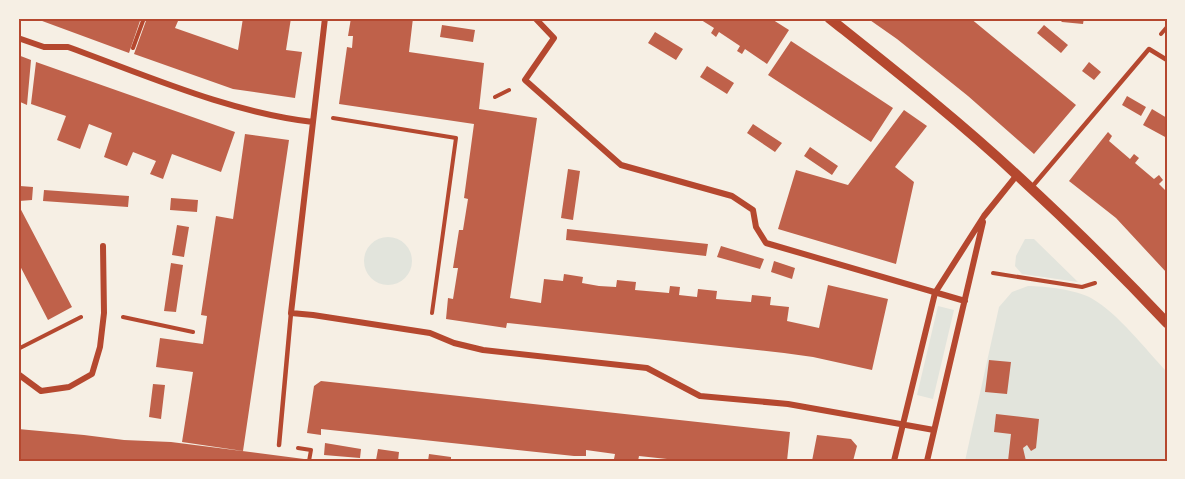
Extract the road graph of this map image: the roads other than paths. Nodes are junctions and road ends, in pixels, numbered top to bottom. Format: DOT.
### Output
graph roads {
  1 [pos="325,18"];
  2 [pos="535,18"];
  3 [pos="829,18"];
  4 [pos="18,38"];
  5 [pos="1167,60"];
  6 [pos="314,119"];
  7 [pos="1017,175"];
  8 [pos="1031,188"];
  9 [pos="984,216"];
  10 [pos="103,246"];
  11 [pos="935,293"];
  12 [pos="965,301"];
  13 [pos="291,313"];
  14 [pos="1167,323"];
  15 [pos="18,374"];
  16 [pos="902,425"];
  17 [pos="934,430"];
  18 [pos="279,445"];
  19 [pos="894,461"];
  20 [pos="927,461"];
  1 -- 6 [label="street"];
  2 -- 11 [label="street"];
  3 -- 7 [label="street"];
  4 -- 6 [label="street"];
  5 -- 8 [label="lane"];
  6 -- 13 [label="street"];
  7 -- 8 [label="street"];
  7 -- 9 [label="street"];
  8 -- 14 [label="street"];
  9 -- 11 [label="street"];
  9 -- 12 [label="street"];
  10 -- 15 [label="street"];
  11 -- 12 [label="street"];
  11 -- 16 [label="street"];
  12 -- 17 [label="street"];
  13 -- 16 [label="street"];
  13 -- 18 [label="lane"];
  16 -- 17 [label="street"];
  16 -- 19 [label="street"];
  17 -- 20 [label="street"];
}
